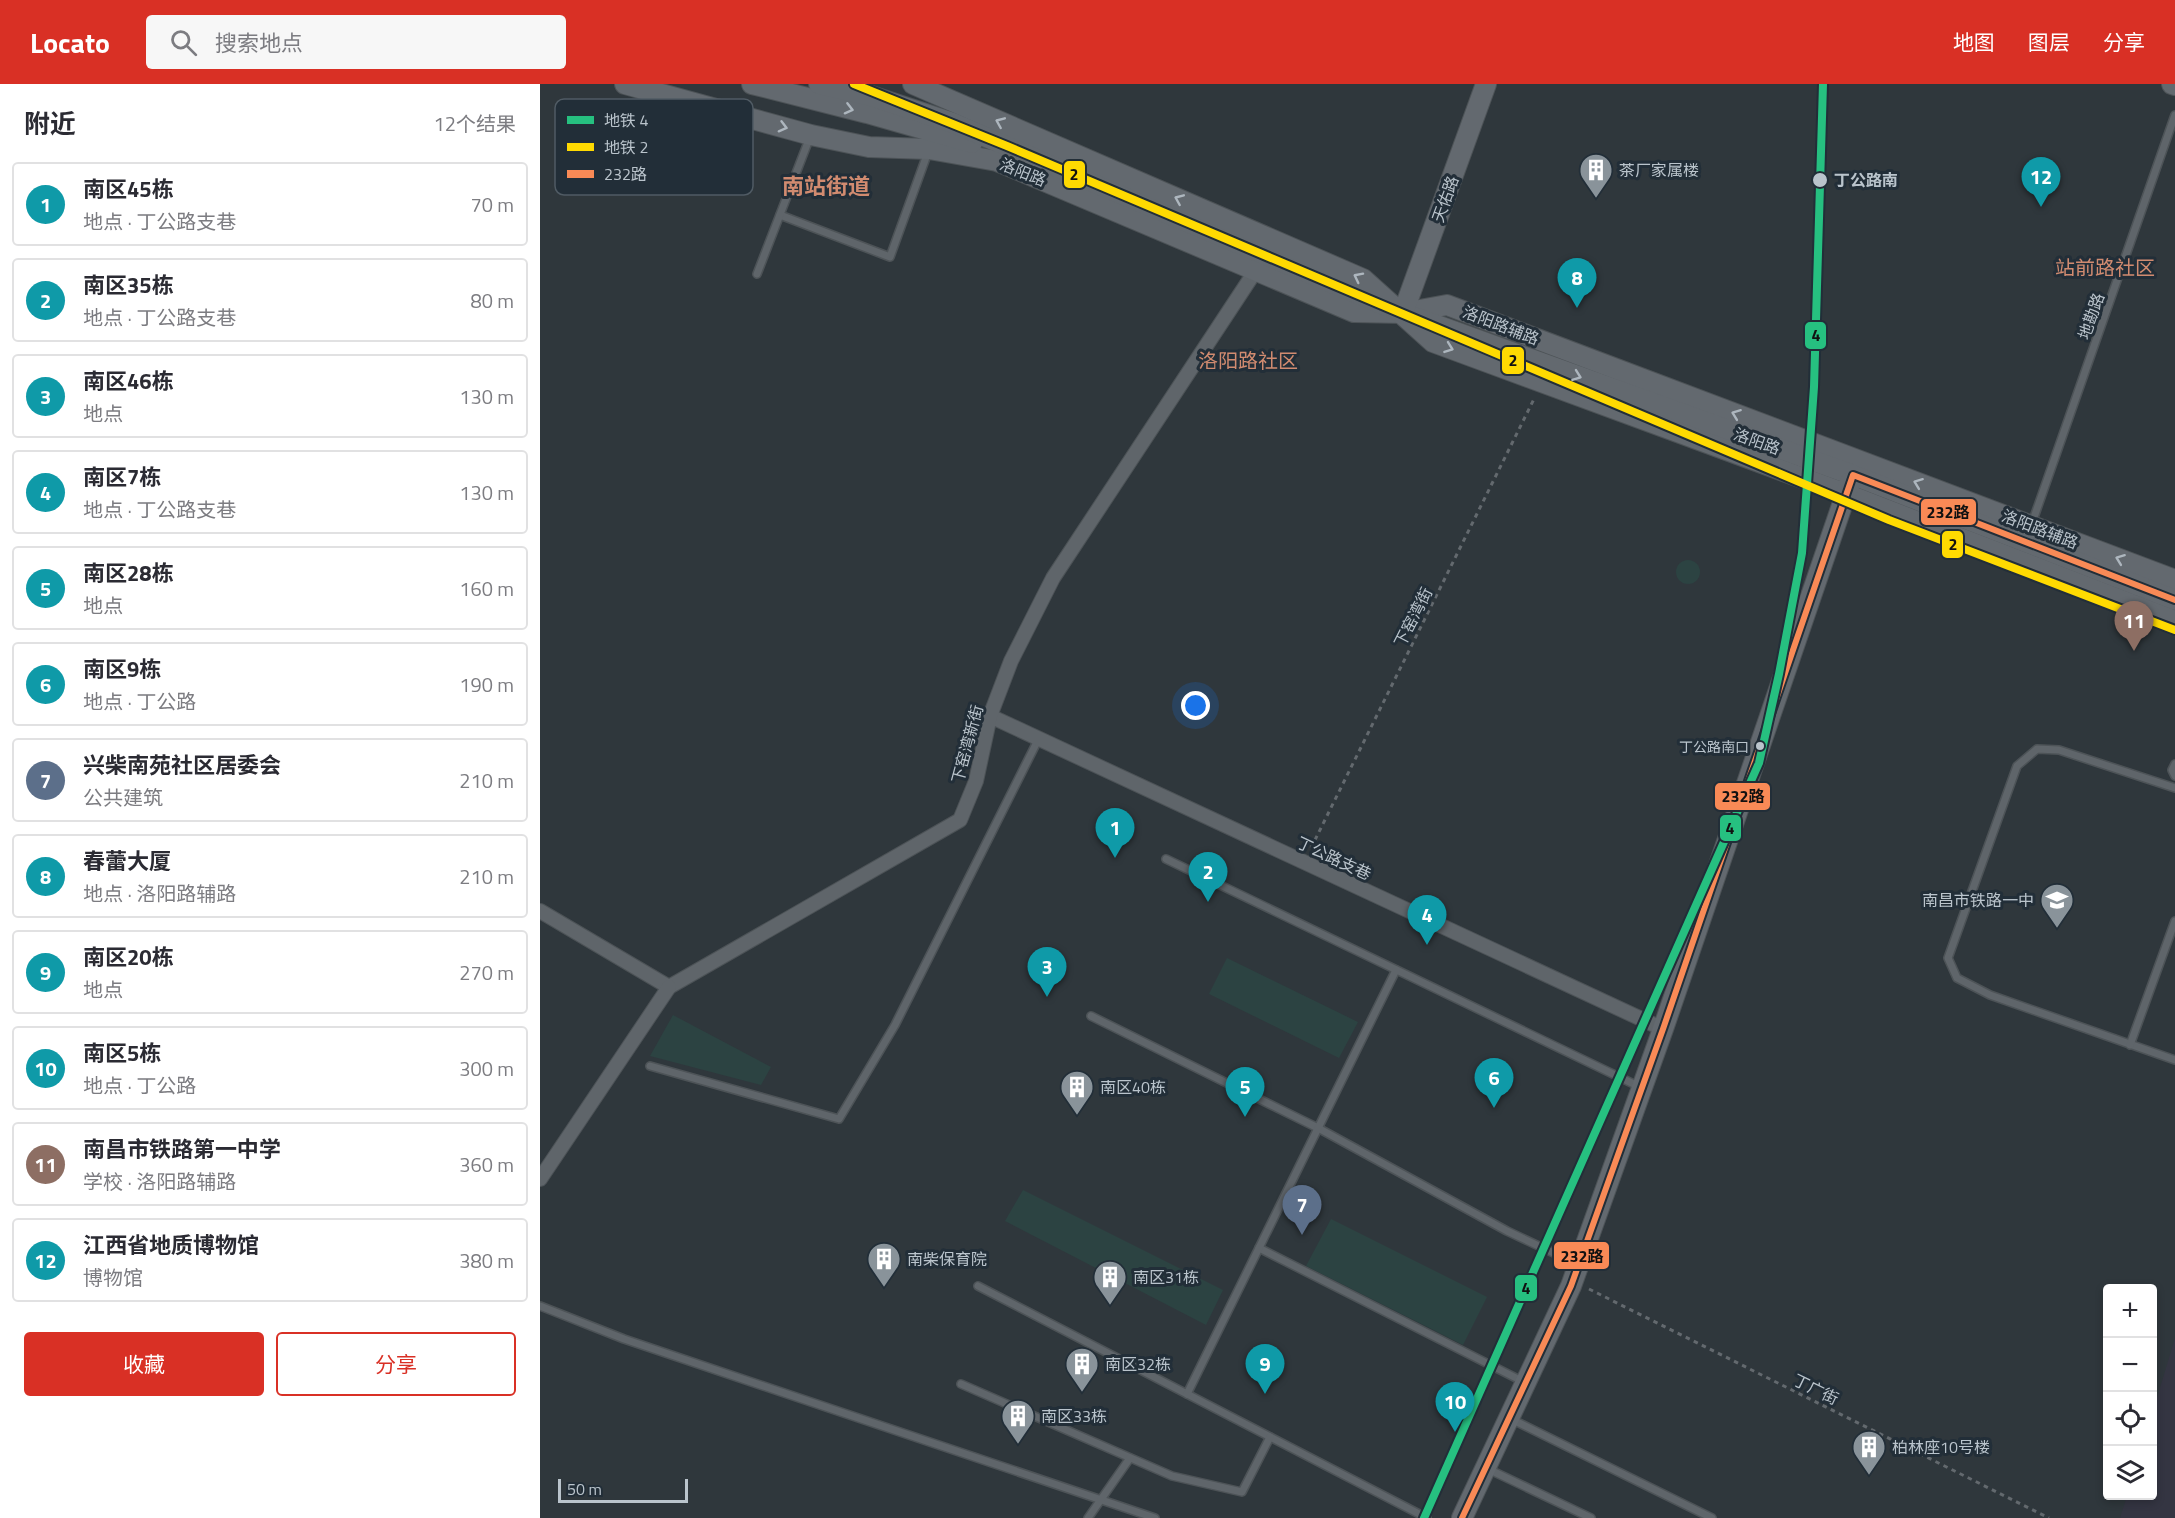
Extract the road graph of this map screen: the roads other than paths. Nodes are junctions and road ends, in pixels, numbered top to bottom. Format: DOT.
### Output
graph roads {
  1 [pos="625,84"];
  2 [pos="752,84"];
  3 [pos="819,84"];
  4 [pos="913,84"];
  5 [pos="1486,84"];
  6 [pos="680,99"];
  7 [pos="2175,116"];
  8 [pos="753,119"];
  9 [pos="811,135"];
  10 [pos="929,149"];
  11 [pos="780,215"];
  12 [pos="1257,268"];
  13 [pos="757,274"];
  14 [pos="1403,314"];
  15 [pos="1849,485"];
  16 [pos="2031,525"];
  17 [pos="2175,580"];
  18 [pos="2175,600"];
  19 [pos="2175,621"];
  20 [pos="990,716"];
  21 [pos="1039,738"];
  22 [pos="2175,764"];
  23 [pos="2175,776"];
  24 [pos="2175,788"];
  25 [pos="1166,859"];
  26 [pos="540,911"];
  27 [pos="2175,921"];
  28 [pos="1396,970"];
  29 [pos="669,987"];
  30 [pos="1091,1016"];
  31 [pos="1663,1029"];
  32 [pos="2130,1044"];
  33 [pos="2175,1060"];
  34 [pos="650,1066"];
  35 [pos="1642,1088"];
  36 [pos="1318,1128"];
  37 [pos="540,1179"];
  38 [pos="1259,1248"];
  39 [pos="1576,1273"];
  40 [pos="978,1286"];
  41 [pos="540,1306"];
  42 [pos="1526,1383"];
  43 [pos="961,1384"];
  44 [pos="1187,1394"];
  45 [pos="1509,1418"];
  46 [pos="1270,1437"];
  47 [pos="1130,1458"];
  48 [pos="1485,1468"];
  49 [pos="1100,1499"];
  50 [pos="1088,1518"];
  51 [pos="1155,1518"];
  52 [pos="1427,1518"];
  53 [pos="1462,1518"];
  54 [pos="1591,1518"];
  55 [pos="1712,1518"];
  1 -- 6 [label="street, 洛阳路, one-way"];
  2 -- 12 [label="street, 洛阳路, one-way"];
  3 -- 14 [label="street, 洛阳路"];
  14 -- 4 [label="street, 洛阳路, one-way"];
  5 -- 14 [label="street, 天佑路"];
  7 -- 16 [label="lane, 地勘路"];
  8 -- 9 [label="street, 洛阳路, one-way"];
  9 -- 10 [label="street, 洛阳路"];
  9 -- 11 [label="lane"];
  10 -- 11 [label="lane"];
  10 -- 12 [label="street, 洛阳路"];
  11 -- 13 [label="lane"];
  12 -- 14 [label="street, 洛阳路"];
  12 -- 20 [label="street, 下窑湾新街"];
  14 -- 15 [label="street, 洛阳路, one-way"];
  14 -- 15 [label="street, one-way"];
  16 -- 14 [label="street, 洛阳路辅路, one-way"];
  15 -- 18 [label="street, 洛阳路"];
  15 -- 19 [label="street"];
  15 -- 31 [label="street"];
  17 -- 16 [label="street, 洛阳路辅路, one-way"];
  20 -- 21 [label="street, 丁公路支巷"];
  20 -- 29 [label="street, 下窑湾新街"];
  21 -- 31 [label="street, 丁公路支巷"];
  21 -- 34 [label="lane"];
  22 -- 23 [label="lane"];
  24 -- 32 [label="lane"];
  25 -- 28 [label="lane"];
  26 -- 29 [label="street"];
  27 -- 32 [label="lane"];
  28 -- 35 [label="lane"];
  28 -- 36 [label="lane"];
  29 -- 37 [label="street"];
  30 -- 36 [label="lane"];
  31 -- 35 [label="street"];
  32 -- 33 [label="lane"];
  35 -- 39 [label="street"];
  36 -- 38 [label="lane"];
  36 -- 39 [label="lane"];
  38 -- 42 [label="lane"];
  38 -- 44 [label="lane"];
  39 -- 42 [label="street"];
  40 -- 44 [label="lane"];
  41 -- 49 [label="lane"];
  42 -- 45 [label="street"];
  43 -- 47 [label="lane"];
  44 -- 46 [label="lane"];
  45 -- 48 [label="street"];
  45 -- 55 [label="lane"];
  46 -- 47 [label="lane"];
  46 -- 52 [label="lane"];
  47 -- 49 [label="lane"];
  48 -- 53 [label="street"];
  48 -- 54 [label="lane"];
  49 -- 50 [label="lane"];
  49 -- 51 [label="lane"];
}
